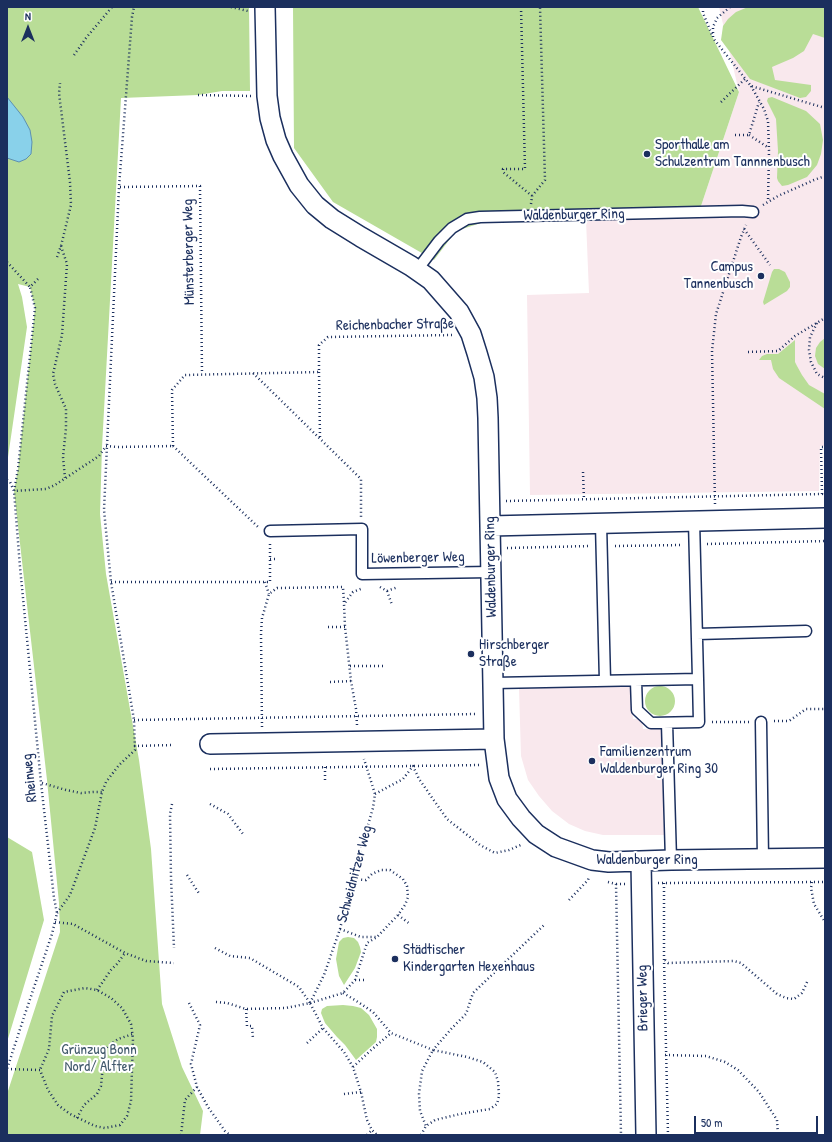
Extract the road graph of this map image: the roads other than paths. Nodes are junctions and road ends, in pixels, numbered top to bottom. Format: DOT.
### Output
graph roads {
  1 [pos="265,7"];
  2 [pos="753,212"];
  3 [pos="417,270"];
  4 [pos="825,518"];
  5 [pos="694,521"];
  6 [pos="601,524"];
  7 [pos="490,526"];
  8 [pos="270,531"];
  9 [pos="491,572"];
  10 [pos="806,632"];
  11 [pos="697,634"];
  12 [pos="698,679"];
  13 [pos="605,681"];
  14 [pos="636,681"];
  15 [pos="494,683"];
  16 [pos="761,722"];
  17 [pos="667,723"];
  18 [pos="494,738"];
  19 [pos="210,744"];
  20 [pos="825,858"];
  21 [pos="763,859"];
  22 [pos="670,860"];
  23 [pos="641,862"];
  24 [pos="646,1135"];
  1 -- 3 [label="street, Waldenburger Ring"];
  2 -- 3 [label="lane, Waldenburger Ring"];
  3 -- 7 [label="street, Waldenburger Ring"];
  4 -- 5 [label="street"];
  5 -- 6 [label="street"];
  5 -- 11 [label="lane"];
  6 -- 7 [label="street"];
  6 -- 13 [label="lane"];
  7 -- 9 [label="street, Waldenburger Ring"];
  8 -- 9 [label="lane, Löwenberger Weg"];
  9 -- 15 [label="street, Waldenburger Ring"];
  10 -- 11 [label="lane"];
  11 -- 12 [label="lane"];
  12 -- 14 [label="lane"];
  12 -- 17 [label="lane"];
  13 -- 14 [label="lane"];
  13 -- 15 [label="lane"];
  14 -- 17 [label="lane"];
  15 -- 18 [label="street, Waldenburger Ring"];
  16 -- 21 [label="lane"];
  17 -- 22 [label="lane"];
  18 -- 19 [label="street"];
  18 -- 23 [label="street, Waldenburger Ring"];
  20 -- 21 [label="street, Waldenburger Ring"];
  21 -- 22 [label="street, Waldenburger Ring"];
  22 -- 23 [label="street, Waldenburger Ring"];
  23 -- 24 [label="street, Brieger Weg"];
}
